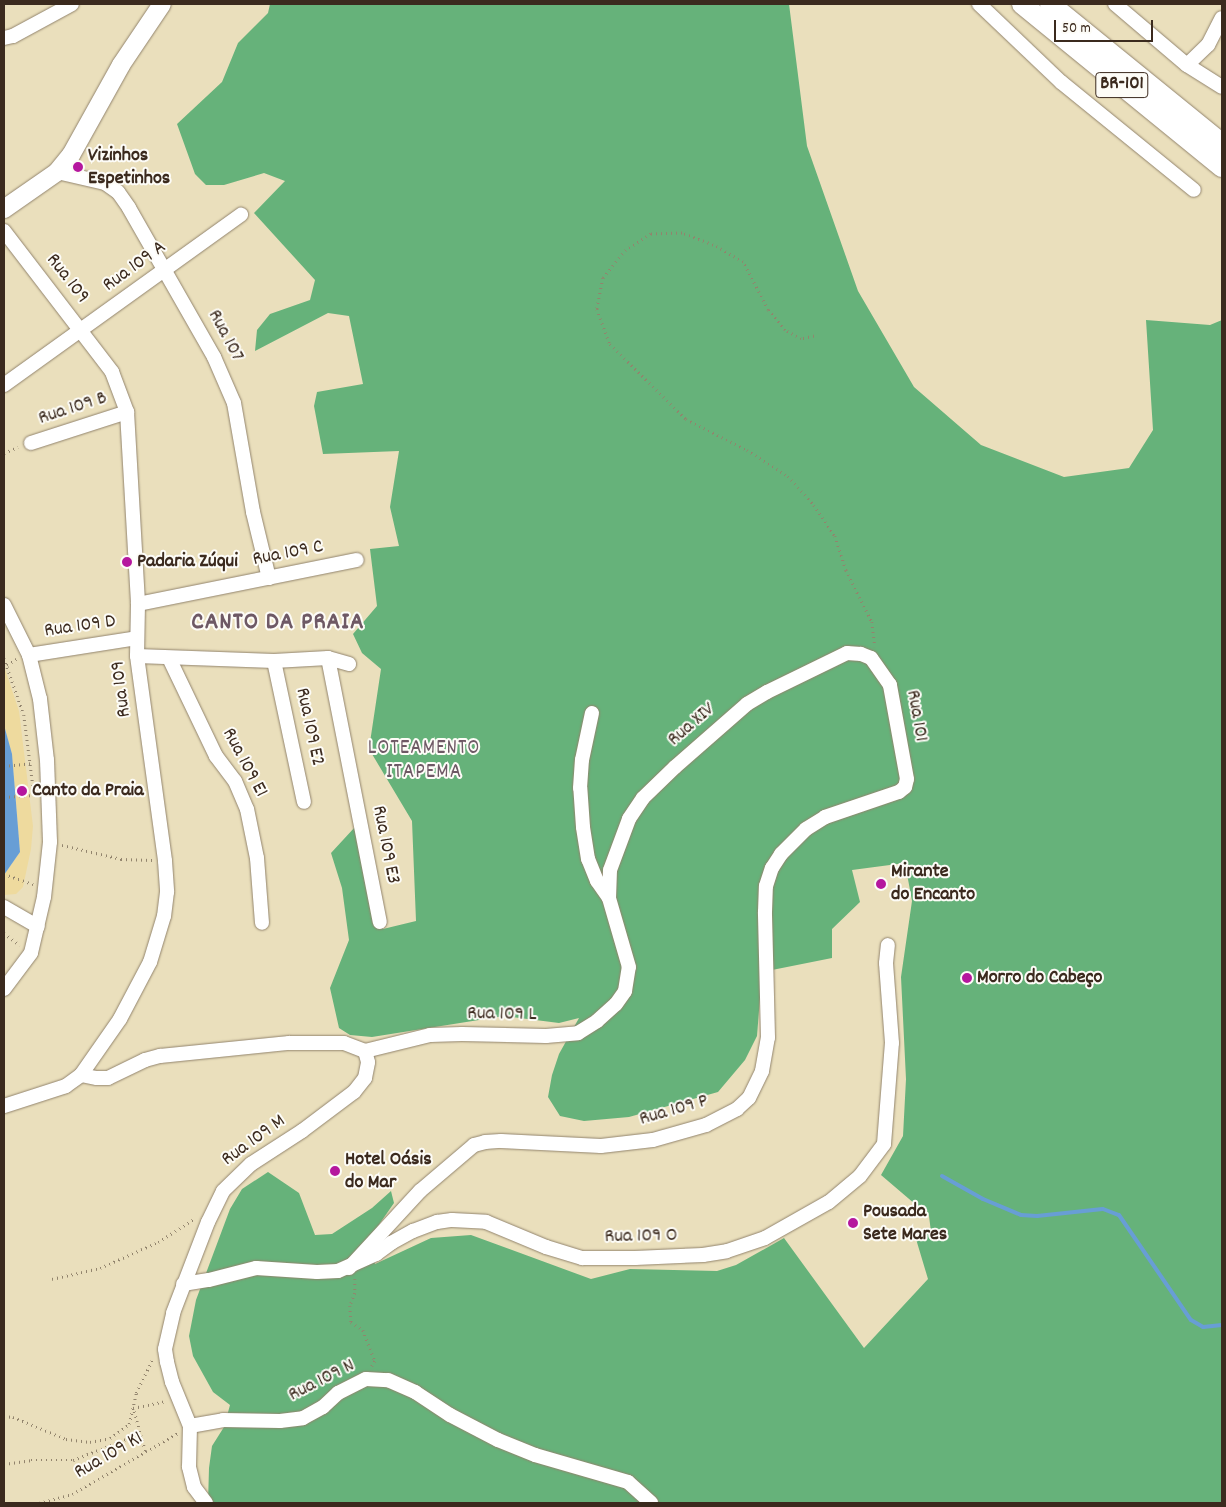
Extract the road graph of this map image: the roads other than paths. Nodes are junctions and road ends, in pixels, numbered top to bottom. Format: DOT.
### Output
graph roads {
  1 [pos="72,4"];
  2 [pos="161,4"];
  3 [pos="979,4"];
  4 [pos="1022,4"];
  5 [pos="1050,4"];
  6 [pos="1054,4"];
  7 [pos="1115,4"];
  8 [pos="1222,18"];
  9 [pos="1069,19"];
  10 [pos="4,38"];
  11 [pos="1187,65"];
  12 [pos="1222,87"];
  13 [pos="1222,144"];
  14 [pos="1222,167"];
  15 [pos="57,172"];
  16 [pos="1194,190"];
  17 [pos="4,209"];
  18 [pos="241,215"];
  19 [pos="4,231"];
  20 [pos="165,270"];
  21 [pos="82,330"];
  22 [pos="4,385"];
  23 [pos="127,412"];
  24 [pos="31,444"];
  25 [pos="358,560"];
  26 [pos="269,578"];
  27 [pos="138,604"];
  28 [pos="4,605"];
  29 [pos="137,638"];
  30 [pos="29,654"];
  31 [pos="137,656"];
  32 [pos="169,658"];
  33 [pos="328,658"];
  34 [pos="871,658"];
  35 [pos="274,661"];
  36 [pos="349,664"];
  37 [pos="592,713"];
  38 [pos="905,787"];
  39 [pos="304,802"];
  40 [pos="609,898"];
  41 [pos="4,907"];
  42 [pos="380,922"];
  43 [pos="262,923"];
  44 [pos="38,927"];
  45 [pos="888,945"];
  46 [pos="4,988"];
  47 [pos="365,1050"];
  48 [pos="81,1075"];
  49 [pos="4,1106"];
  50 [pos="350,1268"];
  51 [pos="183,1284"];
  52 [pos="190,1426"];
  53 [pos="206,1503"];
  54 [pos="651,1503"];
  1 -- 10 [label="street"];
  2 -- 15 [label="main road"];
  3 -- 16 [label="street"];
  4 -- 14 [label="highway, BR-101"];
  5 -- 9 [label="highway, BR-101"];
  6 -- 9 [label="highway"];
  7 -- 11 [label="street"];
  8 -- 11 [label="street"];
  9 -- 13 [label="highway, BR-101"];
  11 -- 12 [label="street"];
  15 -- 17 [label="main road"];
  15 -- 20 [label="street, Rua 107"];
  18 -- 20 [label="street, Rua 109 A"];
  19 -- 21 [label="street, Rua 109"];
  20 -- 21 [label="street, Rua 109 A"];
  20 -- 26 [label="street, Rua 107"];
  21 -- 22 [label="street, Rua 109 A"];
  21 -- 23 [label="street, Rua 109"];
  23 -- 24 [label="street, Rua 109 B"];
  23 -- 27 [label="street, Rua 109"];
  25 -- 26 [label="street, Rua 109 C"];
  26 -- 27 [label="street, Rua 109 C"];
  27 -- 29 [label="street, Rua 109"];
  28 -- 30 [label="street"];
  29 -- 30 [label="street, Rua 109 D"];
  29 -- 31 [label="street, Rua 109"];
  30 -- 44 [label="street"];
  31 -- 32 [label="street"];
  31 -- 48 [label="street, Rua 109"];
  32 -- 35 [label="street"];
  32 -- 43 [label="street, Rua 109 E1"];
  33 -- 35 [label="street"];
  33 -- 36 [label="street"];
  33 -- 42 [label="street, Rua 109 E3"];
  34 -- 38 [label="street, Rua 101"];
  34 -- 40 [label="street, Rua XIV"];
  35 -- 39 [label="street, Rua 109 E2"];
  37 -- 40 [label="street, Rua 109 L"];
  38 -- 50 [label="street, Rua 109 P"];
  40 -- 47 [label="street, Rua 109 L"];
  41 -- 44 [label="street"];
  44 -- 46 [label="street"];
  45 -- 50 [label="street, Rua 109 O"];
  47 -- 48 [label="street, Rua 109 L"];
  47 -- 51 [label="street, Rua 109 M"];
  48 -- 49 [label="street, Rua 109"];
  50 -- 51 [label="street, Rua 109 O"];
  51 -- 52 [label="street"];
  52 -- 53 [label="street"];
  52 -- 54 [label="street, Rua 109 N"];
}
